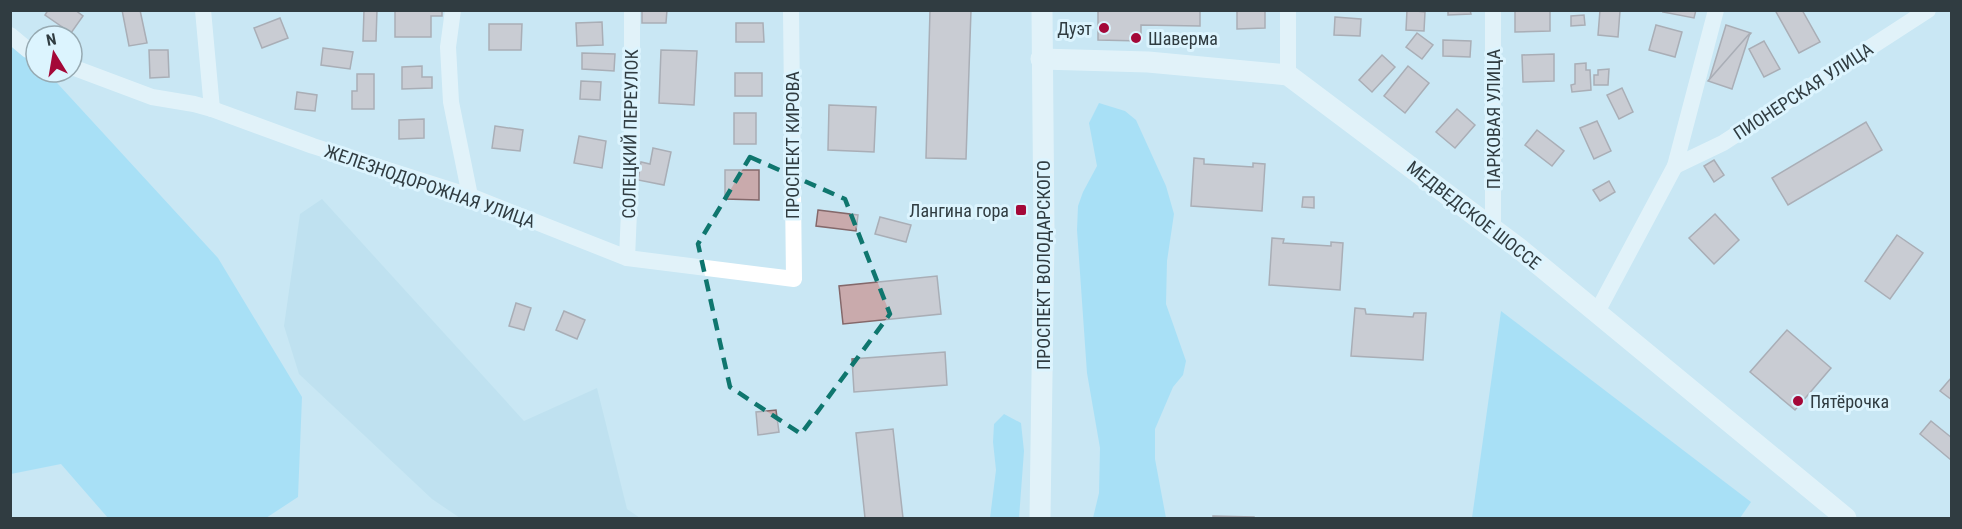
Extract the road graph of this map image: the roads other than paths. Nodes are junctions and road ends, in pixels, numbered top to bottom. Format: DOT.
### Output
graph roads {
  1 [pos="203,10"];
  2 [pos="453,10"];
  3 [pos="632,10"];
  4 [pos="791,10"];
  5 [pos="1042,10"];
  6 [pos="1288,10"];
  7 [pos="1493,10"];
  8 [pos="1716,10"];
  9 [pos="1928,10"];
  10 [pos="10,35"];
  11 [pos="24,47"];
  12 [pos="1041,59"];
  13 [pos="84,72"];
  14 [pos="1288,75"];
  15 [pos="212,109"];
  16 [pos="1676,166"];
  17 [pos="470,196"];
  18 [pos="1493,228"];
  19 [pos="627,258"];
  20 [pos="794,279"];
  21 [pos="1597,312"];
  22 [pos="1040,519"];
  23 [pos="1846,519"];
  1 -- 15 [label="street"];
  2 -- 17 [label="street"];
  3 -- 19 [label="street, СОЛЕЦКИЙ ПЕРЕУЛОК"];
  4 -- 20 [label="street, ПРОСПЕКТ КИРОВА"];
  5 -- 12 [label="main road, ПРОСПЕКТ ВОЛОДАРСКОГО"];
  6 -- 14 [label="street"];
  7 -- 18 [label="street, ПАРКОВАЯ УЛИЦА"];
  8 -- 16 [label="street"];
  9 -- 16 [label="street, ПИОНЕРСКАЯ УЛИЦА"];
  10 -- 11 [label="street"];
  12 -- 14 [label="main road"];
  12 -- 22 [label="main road, ПРОСПЕКТ ВОЛОДАРСКОГО"];
  13 -- 15 [label="street, ЖЕЛЕЗНОДОРОЖНАЯ УЛИЦА"];
  14 -- 18 [label="main road, МЕДВЕДСКОЕ ШОССЕ"];
  15 -- 17 [label="street, ЖЕЛЕЗНОДОРОЖНАЯ УЛИЦА"];
  16 -- 21 [label="street"];
  17 -- 19 [label="street, ЖЕЛЕЗНОДОРОЖНАЯ УЛИЦА"];
  18 -- 21 [label="main road, МЕДВЕДСКОЕ ШОССЕ"];
  19 -- 20 [label="street, ЖЕЛЕЗНОДОРОЖНАЯ УЛИЦА"];
  21 -- 23 [label="main road, МЕДВЕДСКОЕ ШОССЕ"];
}
